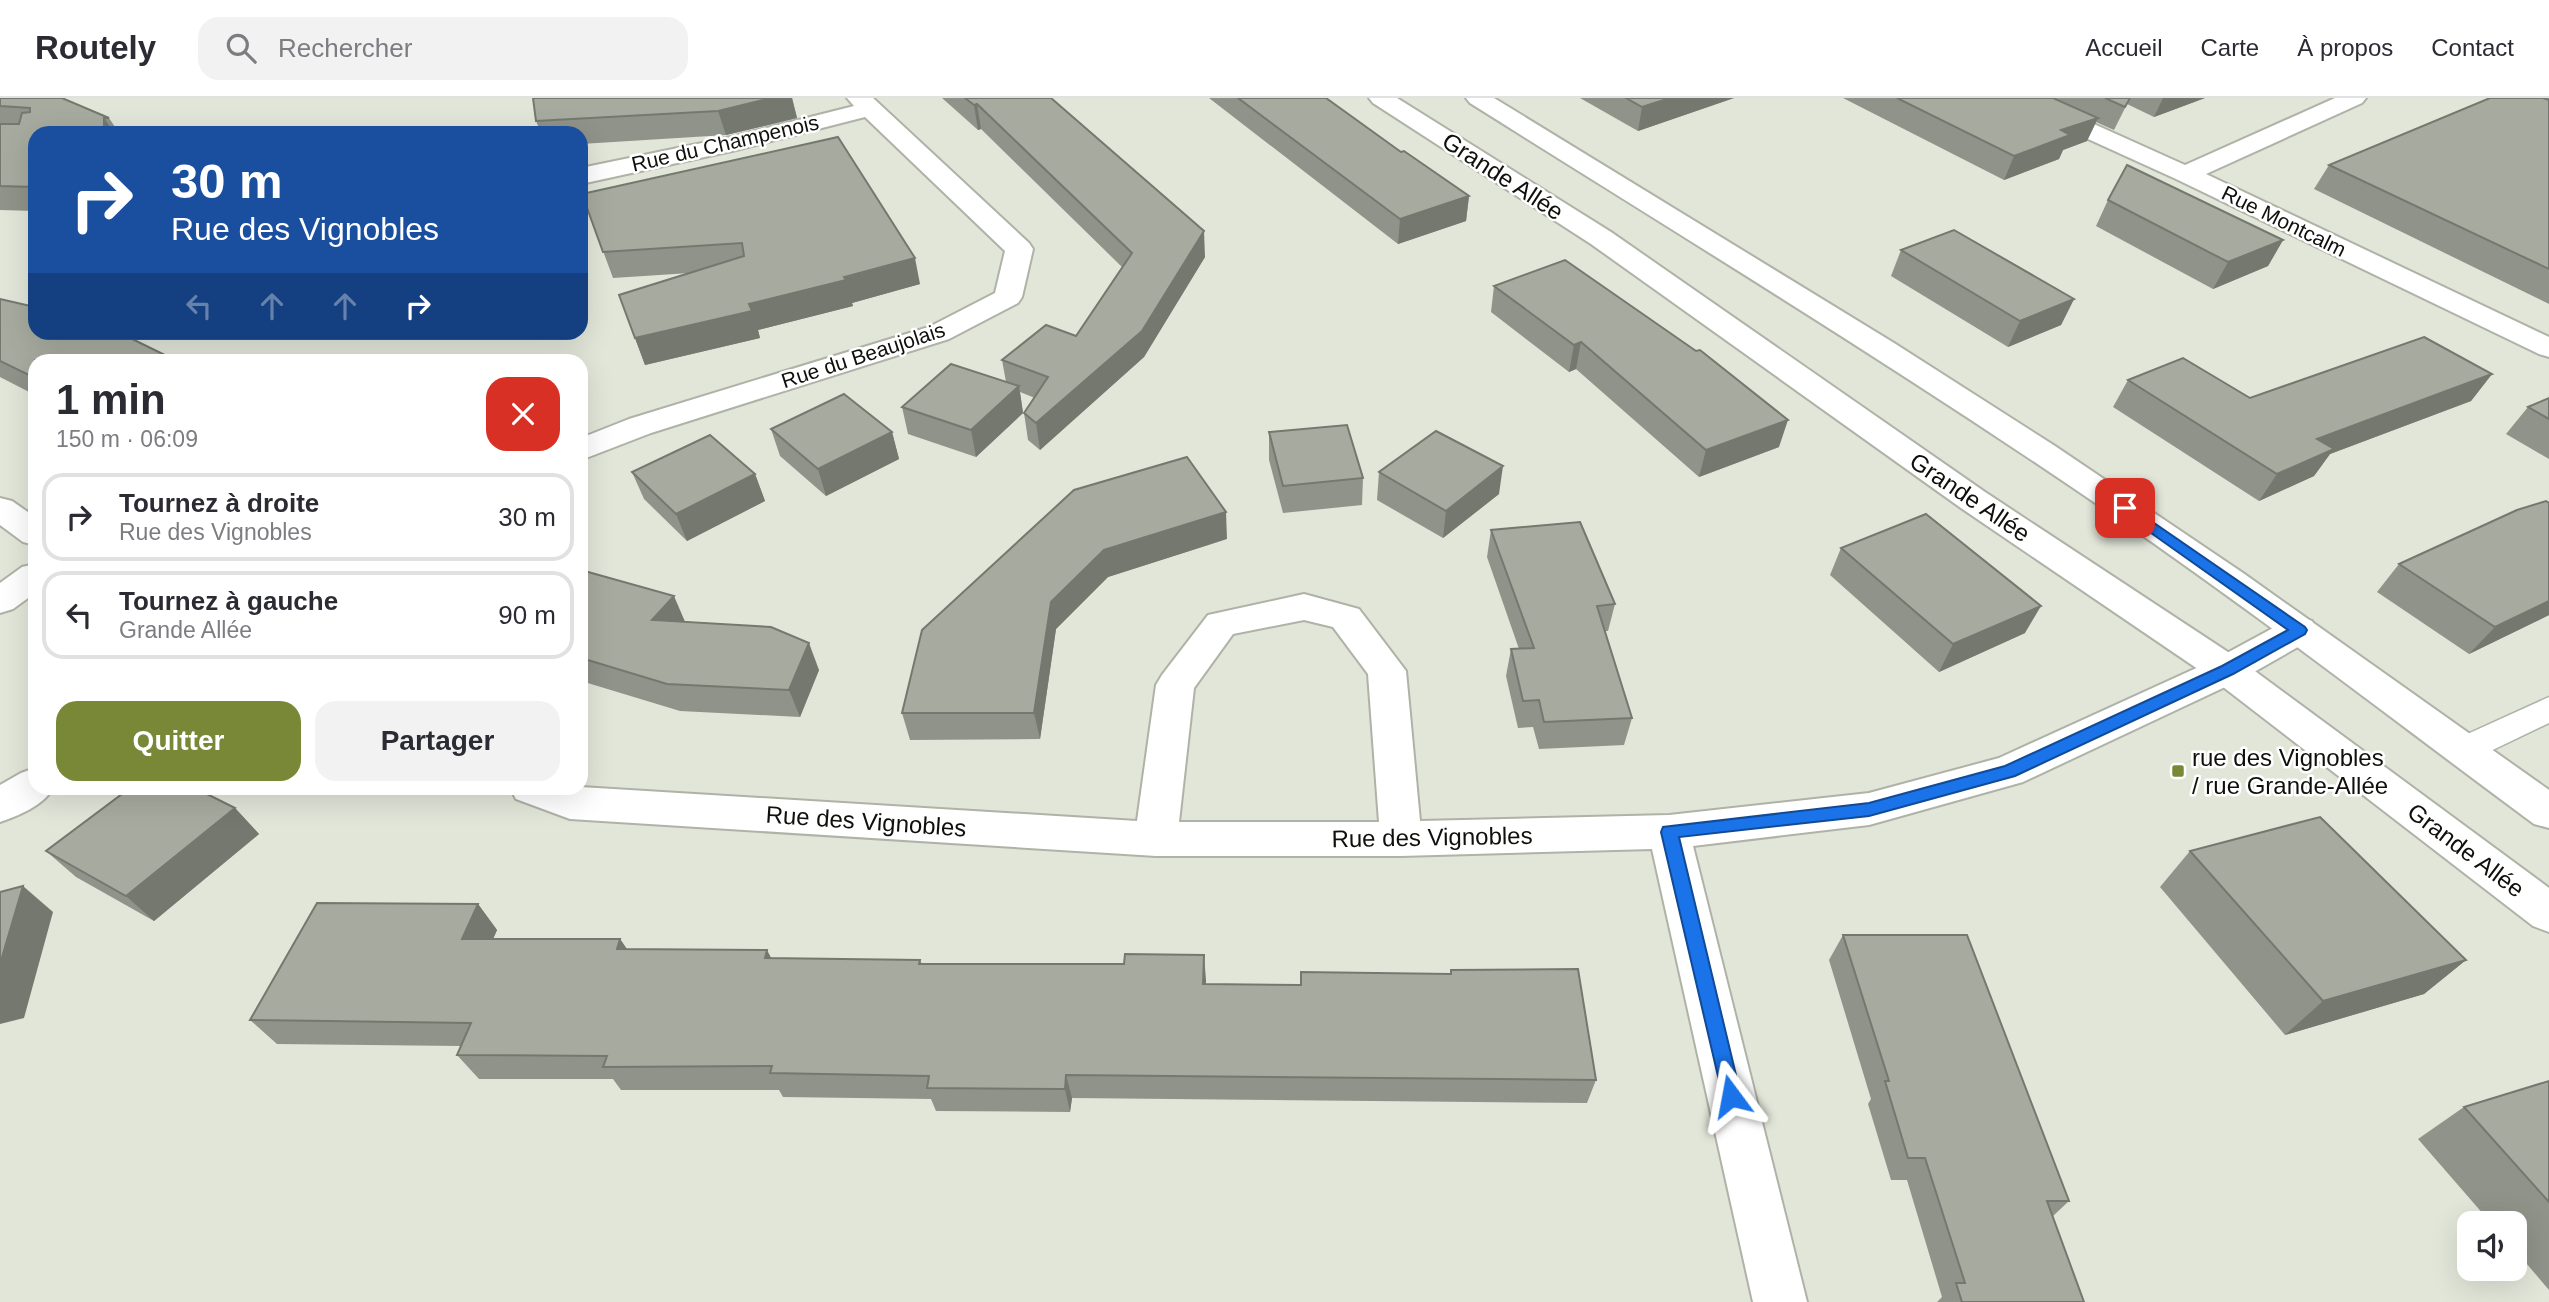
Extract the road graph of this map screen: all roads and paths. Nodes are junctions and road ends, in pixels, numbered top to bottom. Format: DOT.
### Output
graph roads {
  1 [pos="1381,98"];
  2 [pos="1478,98"];
  3 [pos="2017,98"];
  4 [pos="2354,98"];
  5 [pos="864,103"];
  6 [pos="2185,174"];
  7 [pos="588,175"];
  8 [pos="2549,348"];
  9 [pos="588,447"];
  10 [pos="0,509"];
  11 [pos="28,529"];
  12 [pos="28,581"];
  13 [pos="0,600"];
  14 [pos="2299,630"];
  15 [pos="2227,670"];
  16 [pos="2549,709"];
  17 [pos="2463,750"];
  18 [pos="28,788"];
  19 [pos="549,795"];
  20 [pos="0,806"];
  21 [pos="2549,812"];
  22 [pos="1669,832"];
  23 [pos="1156,839"];
  24 [pos="1401,839"];
  25 [pos="2549,913"];
  26 [pos="1780,1302"];
  1 -- 15 [label="street, Grande Allée"];
  2 -- 14 [label="street"];
  3 -- 6 [label="street, Rue Montcalm"];
  4 -- 6 [label="street"];
  5 -- 7 [label="street, Rue du Champenois"];
  5 -- 9 [label="street, Rue du Beaujolais"];
  6 -- 8 [label="street, Rue Montcalm"];
  10 -- 11 [label="street"];
  12 -- 13 [label="street"];
  14 -- 15 [label="street, Rue des Vignobles"];
  14 -- 17 [label="street"];
  15 -- 22 [label="street, Rue des Vignobles"];
  15 -- 25 [label="street, Grande Allée"];
  16 -- 17 [label="lane"];
  17 -- 21 [label="street"];
  18 -- 20 [label="street"];
  19 -- 23 [label="street, Rue des Vignobles"];
  22 -- 24 [label="street, Rue des Vignobles"];
  22 -- 26 [label="street"];
  23 -- 24 [label="street, Rue des Vignobles"];
  23 -- 24 [label="street"];
}
